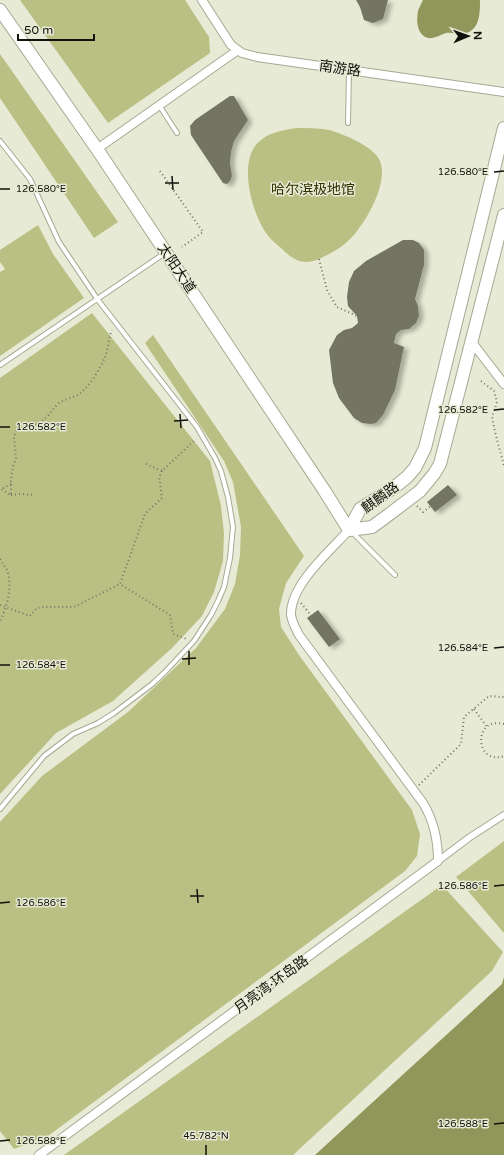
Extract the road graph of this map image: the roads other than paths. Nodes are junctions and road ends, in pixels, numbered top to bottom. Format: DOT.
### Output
graph roads {
  1 [pos="202,0"];
  2 [pos="0,10"];
  3 [pos="238,50"];
  4 [pos="349,70"];
  5 [pos="504,92"];
  6 [pos="159,105"];
  7 [pos="348,123"];
  8 [pos="504,128"];
  9 [pos="177,133"];
  10 [pos="0,141"];
  11 [pos="97,149"];
  12 [pos="504,214"];
  13 [pos="166,253"];
  14 [pos="98,300"];
  15 [pos="471,341"];
  16 [pos="0,365"];
  17 [pos="504,384"];
  18 [pos="349,530"];
  19 [pos="395,575"];
  20 [pos="0,809"];
  21 [pos="504,815"];
  22 [pos="438,861"];
  23 [pos="39,1155"];
  1 -- 3 [label="street, 南游路"];
  2 -- 11 [label="main road, 太阳大道"];
  3 -- 4 [label="street, 南游路"];
  3 -- 6 [label="street"];
  4 -- 5 [label="street, 南游路"];
  4 -- 7 [label="lane"];
  6 -- 9 [label="lane"];
  6 -- 11 [label="street"];
  8 -- 18 [label="main road, 麒麟路"];
  10 -- 14 [label="lane"];
  11 -- 13 [label="main road, 太阳大道"];
  12 -- 15 [label="main road, 麒麟路"];
  13 -- 14 [label="lane"];
  13 -- 18 [label="main road, 太阳大道"];
  14 -- 16 [label="lane"];
  14 -- 20 [label="lane"];
  15 -- 17 [label="street"];
  15 -- 18 [label="main road, 麒麟路"];
  18 -- 19 [label="lane"];
  18 -- 22 [label="street"];
  21 -- 22 [label="street, 月亮湾·环岛路"];
  22 -- 23 [label="street, 月亮湾·环岛路"];
}
